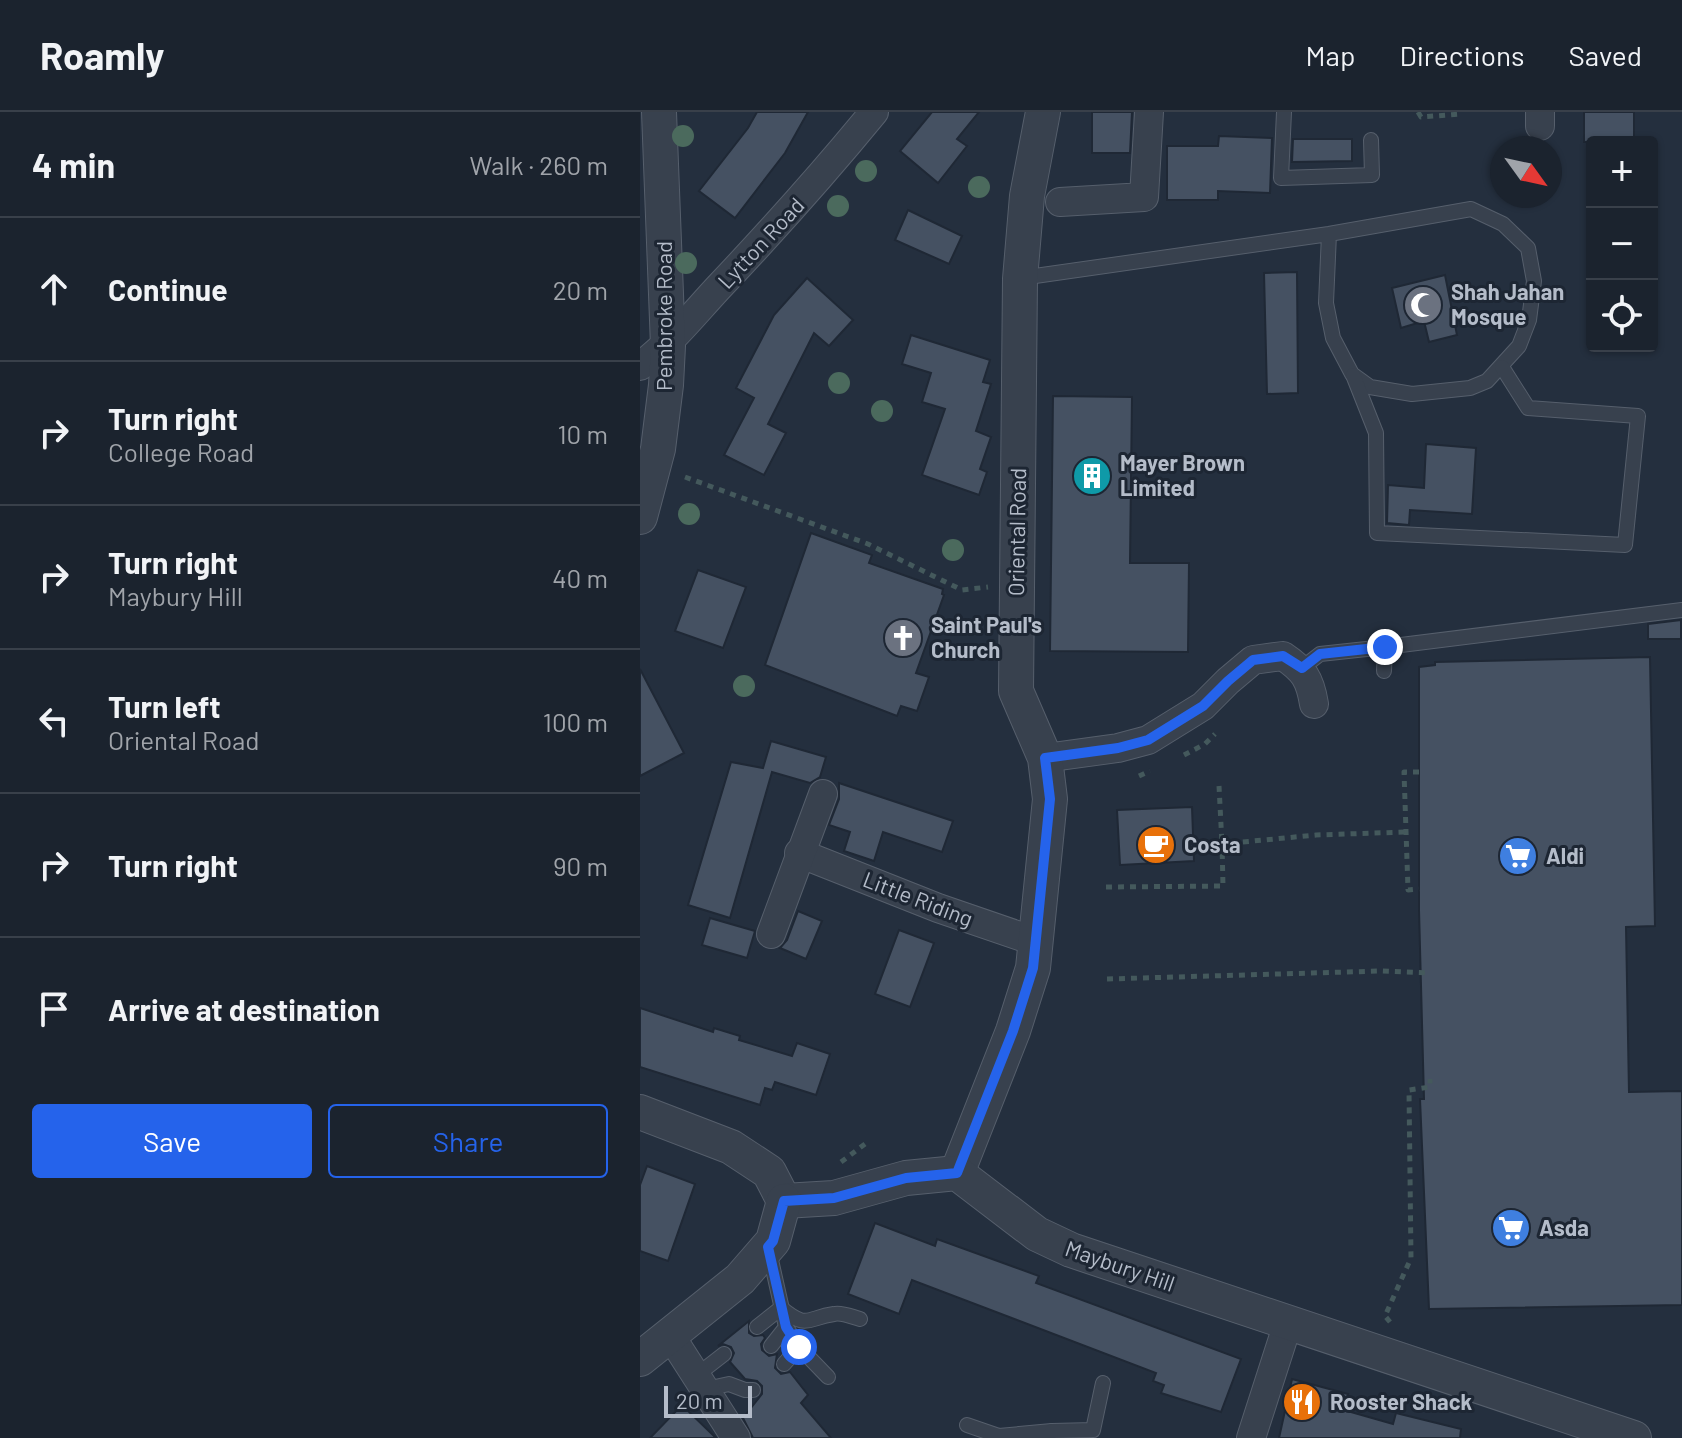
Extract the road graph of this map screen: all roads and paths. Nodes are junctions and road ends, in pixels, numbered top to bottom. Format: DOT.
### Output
graph roads {
  1 [pos="659,112"];
  2 [pos="874,112"];
  3 [pos="1043,112"];
  4 [pos="1149,112"];
  5 [pos="1284,112"];
  6 [pos="1418,112"];
  7 [pos="1461,114"];
  8 [pos="1371,140"];
  9 [pos="1060,202"];
  10 [pos="1329,234"];
  11 [pos="1020,279"];
  12 [pos="668,346"];
  13 [pos="640,366"];
  14 [pos="1502,367"];
  15 [pos="1352,374"];
  16 [pos="685,477"];
  17 [pos="640,517"];
  18 [pos="992,587"];
  19 [pos="1682,610"];
  20 [pos="1385,647"];
  21 [pos="1302,668"];
  22 [pos="1384,671"];
  23 [pos="1314,704"];
  24 [pos="1045,758"];
  25 [pos="1419,772"];
  26 [pos="1219,786"];
  27 [pos="823,794"];
  28 [pos="1407,832"];
  29 [pos="1222,844"];
  30 [pos="799,853"];
  31 [pos="1106,887"];
  32 [pos="1419,889"];
  33 [pos="771,934"];
  34 [pos="1037,942"];
  35 [pos="1430,973"];
  36 [pos="1107,979"];
  37 [pos="1430,1079"];
  38 [pos="640,1112"];
  39 [pos="957,1173"];
  40 [pos="784,1201"];
  41 [pos="768,1247"];
  42 [pos="781,1308"];
  43 [pos="860,1319"];
  44 [pos="1288,1323"];
  45 [pos="757,1327"];
  46 [pos="786,1327"];
  47 [pos="670,1335"];
  48 [pos="771,1346"];
  49 [pos="799,1347"];
  50 [pos="724,1354"];
  51 [pos="1390,1357"];
  52 [pos="640,1359"];
  53 [pos="784,1364"];
  54 [pos="741,1374"];
  55 [pos="828,1377"];
  56 [pos="710,1383"];
  57 [pos="1103,1383"];
  58 [pos="753,1390"];
  59 [pos="967,1425"];
  60 [pos="1052,1435"];
  61 [pos="736,1438"];
  62 [pos="1251,1438"];
  63 [pos="1634,1438"];
  1 -- 12 [label="street, Pembroke Road"];
  2 -- 12 [label="street, Lytton Road"];
  3 -- 11 [label="street, Oriental Road"];
  4 -- 9 [label="street"];
  5 -- 8 [label="lane"];
  6 -- 7 [label="path"];
  10 -- 11 [label="lane"];
  10 -- 14 [label="lane"];
  10 -- 15 [label="lane"];
  11 -- 24 [label="street, Oriental Road"];
  12 -- 13 [label="street, Lytton Road"];
  12 -- 17 [label="street, Pembroke Road"];
  14 -- 15 [label="lane"];
  14 -- 15 [label="lane"];
  16 -- 18 [label="path"];
  19 -- 20 [label="lane"];
  20 -- 21 [label="lane"];
  20 -- 22 [label="lane"];
  21 -- 23 [label="street"];
  21 -- 24 [label="street"];
  24 -- 34 [label="street, Oriental Road"];
  25 -- 28 [label="path"];
  26 -- 29 [label="path"];
  27 -- 30 [label="street"];
  28 -- 29 [label="path"];
  28 -- 32 [label="path"];
  29 -- 31 [label="path"];
  30 -- 33 [label="street"];
  30 -- 34 [label="street, Little Riding"];
  34 -- 39 [label="street, Oriental Road"];
  35 -- 36 [label="path"];
  37 -- 51 [label="path"];
  38 -- 40 [label="street"];
  39 -- 40 [label="street"];
  39 -- 44 [label="street, Maybury Hill"];
  40 -- 41 [label="street"];
  41 -- 42 [label="lane"];
  41 -- 47 [label="street"];
  42 -- 43 [label="lane"];
  42 -- 45 [label="lane"];
  42 -- 46 [label="lane"];
  44 -- 51 [label="street, Maybury Hill"];
  44 -- 62 [label="street"];
  46 -- 48 [label="lane"];
  46 -- 49 [label="lane"];
  47 -- 52 [label="street"];
  47 -- 56 [label="street"];
  49 -- 53 [label="lane"];
  49 -- 55 [label="lane"];
  50 -- 56 [label="lane"];
  51 -- 63 [label="street, Maybury Hill"];
  54 -- 56 [label="lane"];
  56 -- 58 [label="lane"];
  56 -- 61 [label="street"];
  57 -- 60 [label="lane"];
  59 -- 60 [label="lane"];
}
